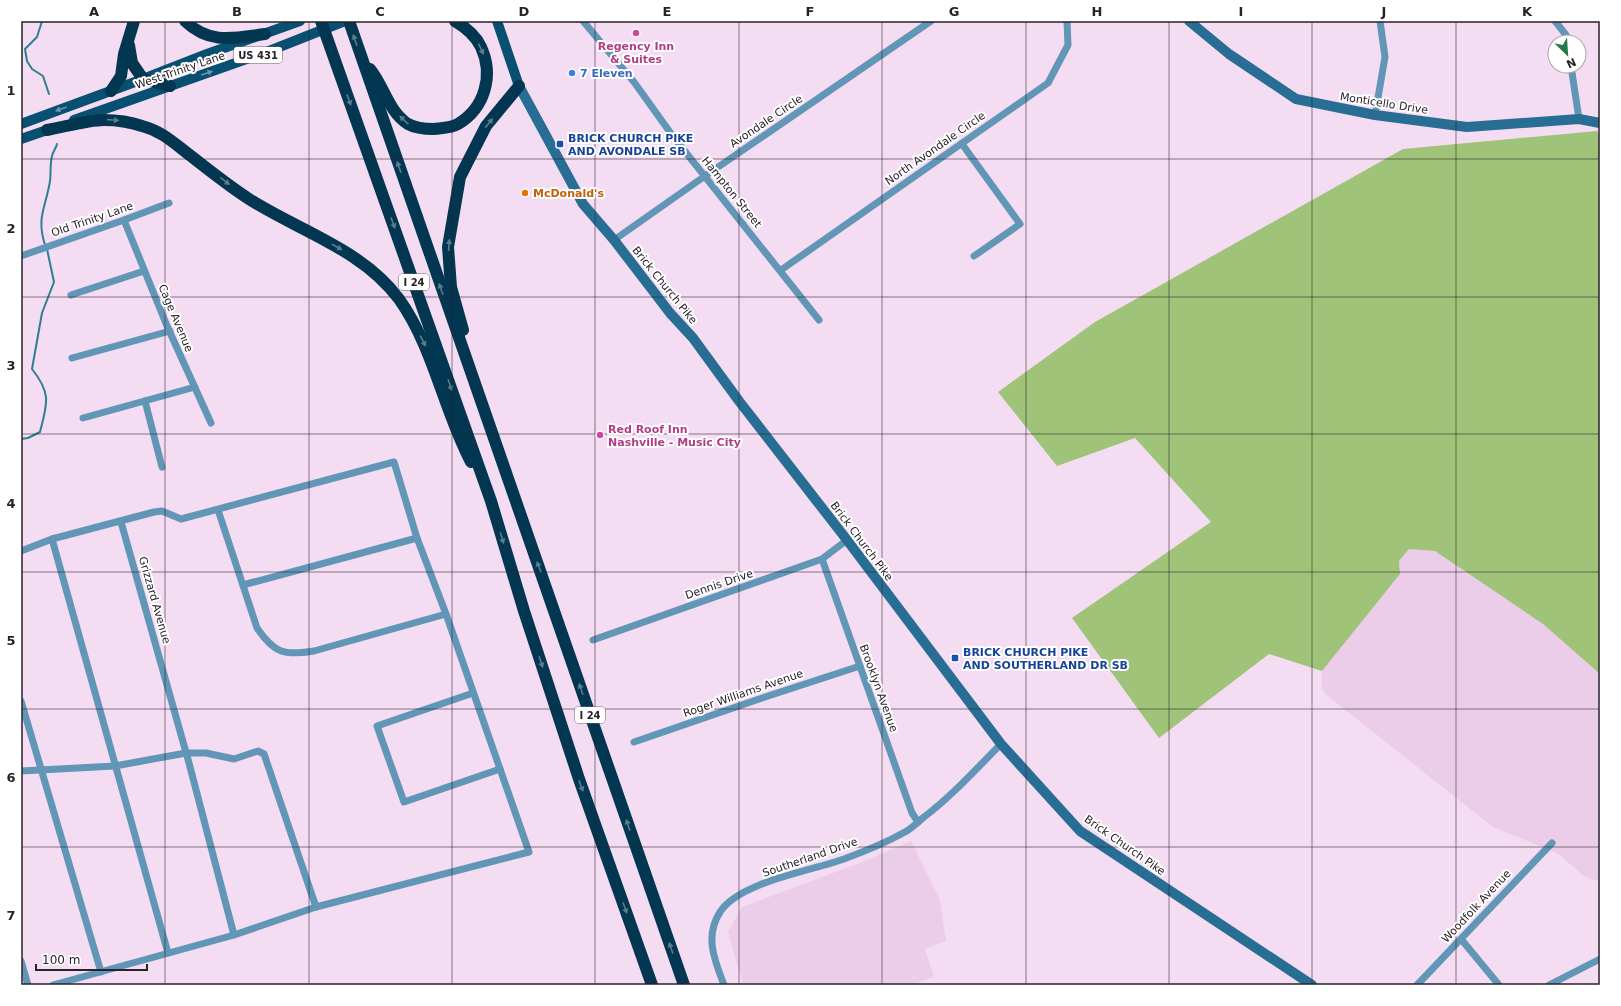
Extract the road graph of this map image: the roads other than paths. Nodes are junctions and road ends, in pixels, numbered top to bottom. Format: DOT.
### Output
graph roads {
  1 [pos="134,21"];
  2 [pos="185,21"];
  3 [pos="300,21"];
  4 [pos="321,21"];
  5 [pos="345,21"];
  6 [pos="349,21"];
  7 [pos="455,21"];
  8 [pos="496,21"];
  9 [pos="583,21"];
  10 [pos="931,21"];
  11 [pos="1067,21"];
  12 [pos="1189,21"];
  13 [pos="1380,21"];
  14 [pos="1555,21"];
  15 [pos="265,34"];
  16 [pos="1565,34"];
  17 [pos="128,40"];
  18 [pos="362,59"];
  19 [pos="1572,74"];
  20 [pos="143,79"];
  21 [pos="170,86"];
  22 [pos="519,86"];
  23 [pos="111,91"];
  24 [pos="1375,115"];
  25 [pos="1579,119"];
  26 [pos="21,124"];
  27 [pos="1600,124"];
  28 [pos="47,130"];
  29 [pos="21,139"];
  30 [pos="962,144"];
  31 [pos="705,176"];
  32 [pos="169,203"];
  33 [pos="124,220"];
  34 [pos="614,240"];
  35 [pos="21,256"];
  36 [pos="974,256"];
  37 [pos="781,270"];
  38 [pos="144,271"];
  39 [pos="71,295"];
  40 [pos="819,320"];
  41 [pos="170,331"];
  42 [pos="72,358"];
  43 [pos="195,387"];
  44 [pos="146,401"];
  45 [pos="84,418"];
  46 [pos="211,423"];
  47 [pos="496,445"];
  48 [pos="162,467"];
  49 [pos="491,501"];
  50 [pos="218,510"];
  51 [pos="121,522"];
  52 [pos="417,538"];
  53 [pos="52,539"];
  54 [pos="847,540"];
  55 [pos="21,550"];
  56 [pos="822,559"];
  57 [pos="243,585"];
  58 [pos="446,614"];
  59 [pos="593,640"];
  60 [pos="860,666"];
  61 [pos="473,693"];
  62 [pos="21,701"];
  63 [pos="634,742"];
  64 [pos="1001,744"];
  65 [pos="186,753"];
  66 [pos="115,766"];
  67 [pos="500,769"];
  68 [pos="41,770"];
  69 [pos="21,771"];
  70 [pos="918,822"];
  71 [pos="1552,843"];
  72 [pos="316,907"];
  73 [pos="234,935"];
  74 [pos="1461,939"];
  75 [pos="168,953"];
  76 [pos="1600,959"];
  77 [pos="21,961"];
  78 [pos="101,972"];
  79 [pos="28,985"];
  80 [pos="53,985"];
  81 [pos="652,985"];
  82 [pos="684,985"];
  83 [pos="724,985"];
  84 [pos="1312,985"];
  85 [pos="1418,985"];
  86 [pos="1499,985"];
  87 [pos="1549,985"];
  1 -- 17 [label="highway"];
  2 -- 15 [label="highway"];
  3 -- 15 [label="main road, West Trinity Lane / US 431"];
  4 -- 49 [label="highway, I 24, one-way"];
  21 -- 5 [label="main road, West Trinity Lane / US 431, one-way"];
  18 -- 6 [label="highway, I 24, one-way"];
  7 -- 18 [label="highway, one-way"];
  8 -- 22 [label="main road, Brick Church Pike"];
  9 -- 31 [label="street, Hampton Street"];
  10 -- 31 [label="street, Avondale Circle"];
  11 -- 30 [label="street, North Avondale Circle"];
  12 -- 24 [label="main road, Monticello Drive"];
  13 -- 24 [label="street"];
  14 -- 16 [label="street"];
  15 -- 20 [label="main road, West Trinity Lane / US 431"];
  17 -- 20 [label="highway"];
  17 -- 23 [label="highway"];
  47 -- 18 [label="highway, I 24, one-way"];
  19 -- 25 [label="street"];
  20 -- 21 [label="highway"];
  20 -- 23 [label="main road, West Trinity Lane / US 431"];
  21 -- 28 [label="main road, West Trinity Lane / US 431"];
  22 -- 34 [label="main road, Brick Church Pike"];
  47 -- 22 [label="highway, one-way"];
  23 -- 26 [label="main road, West Trinity Lane / US 431, one-way"];
  24 -- 25 [label="main road, Monticello Drive"];
  25 -- 27 [label="main road, Monticello Drive"];
  28 -- 29 [label="main road, West Trinity Lane / US 431"];
  28 -- 49 [label="highway, one-way"];
  30 -- 36 [label="street"];
  30 -- 37 [label="street, North Avondale Circle"];
  31 -- 34 [label="street, Avondale Circle"];
  31 -- 37 [label="street, Hampton Street"];
  32 -- 33 [label="street, Old Trinity Lane"];
  33 -- 35 [label="street, Old Trinity Lane"];
  33 -- 38 [label="street, Cage Avenue"];
  34 -- 54 [label="main road, Brick Church Pike"];
  37 -- 40 [label="street, Hampton Street"];
  38 -- 39 [label="street"];
  38 -- 41 [label="street, Cage Avenue"];
  41 -- 42 [label="street"];
  41 -- 43 [label="street, Cage Avenue"];
  43 -- 44 [label="street"];
  43 -- 46 [label="street, Cage Avenue"];
  44 -- 45 [label="street"];
  44 -- 48 [label="street"];
  82 -- 47 [label="highway, I 24, one-way"];
  49 -- 81 [label="highway, I 24, one-way"];
  50 -- 51 [label="street"];
  50 -- 52 [label="street"];
  50 -- 57 [label="street"];
  51 -- 53 [label="street"];
  51 -- 65 [label="street, Grizzard Avenue"];
  52 -- 57 [label="street"];
  52 -- 58 [label="street"];
  53 -- 55 [label="street"];
  53 -- 66 [label="street"];
  54 -- 56 [label="street, Dennis Drive"];
  54 -- 64 [label="main road, Brick Church Pike"];
  56 -- 59 [label="street, Dennis Drive"];
  56 -- 60 [label="street, Brooklyn Avenue"];
  57 -- 58 [label="street"];
  58 -- 61 [label="street"];
  60 -- 63 [label="street, Roger Williams Avenue"];
  60 -- 70 [label="street, Brooklyn Avenue"];
  61 -- 67 [label="street"];
  61 -- 67 [label="street"];
  62 -- 68 [label="street"];
  64 -- 70 [label="street, Southerland Drive"];
  64 -- 84 [label="main road, Brick Church Pike"];
  65 -- 66 [label="street"];
  65 -- 72 [label="street"];
  65 -- 73 [label="street, Grizzard Avenue"];
  66 -- 68 [label="street"];
  66 -- 75 [label="street"];
  67 -- 72 [label="street"];
  68 -- 69 [label="street"];
  68 -- 78 [label="street"];
  70 -- 83 [label="street, Southerland Drive"];
  71 -- 74 [label="street, Woodfolk Avenue"];
  72 -- 73 [label="street"];
  73 -- 75 [label="street"];
  74 -- 85 [label="street, Woodfolk Avenue"];
  74 -- 86 [label="street"];
  75 -- 78 [label="street"];
  76 -- 87 [label="street"];
  77 -- 79 [label="street"];
  78 -- 80 [label="street"];
}
